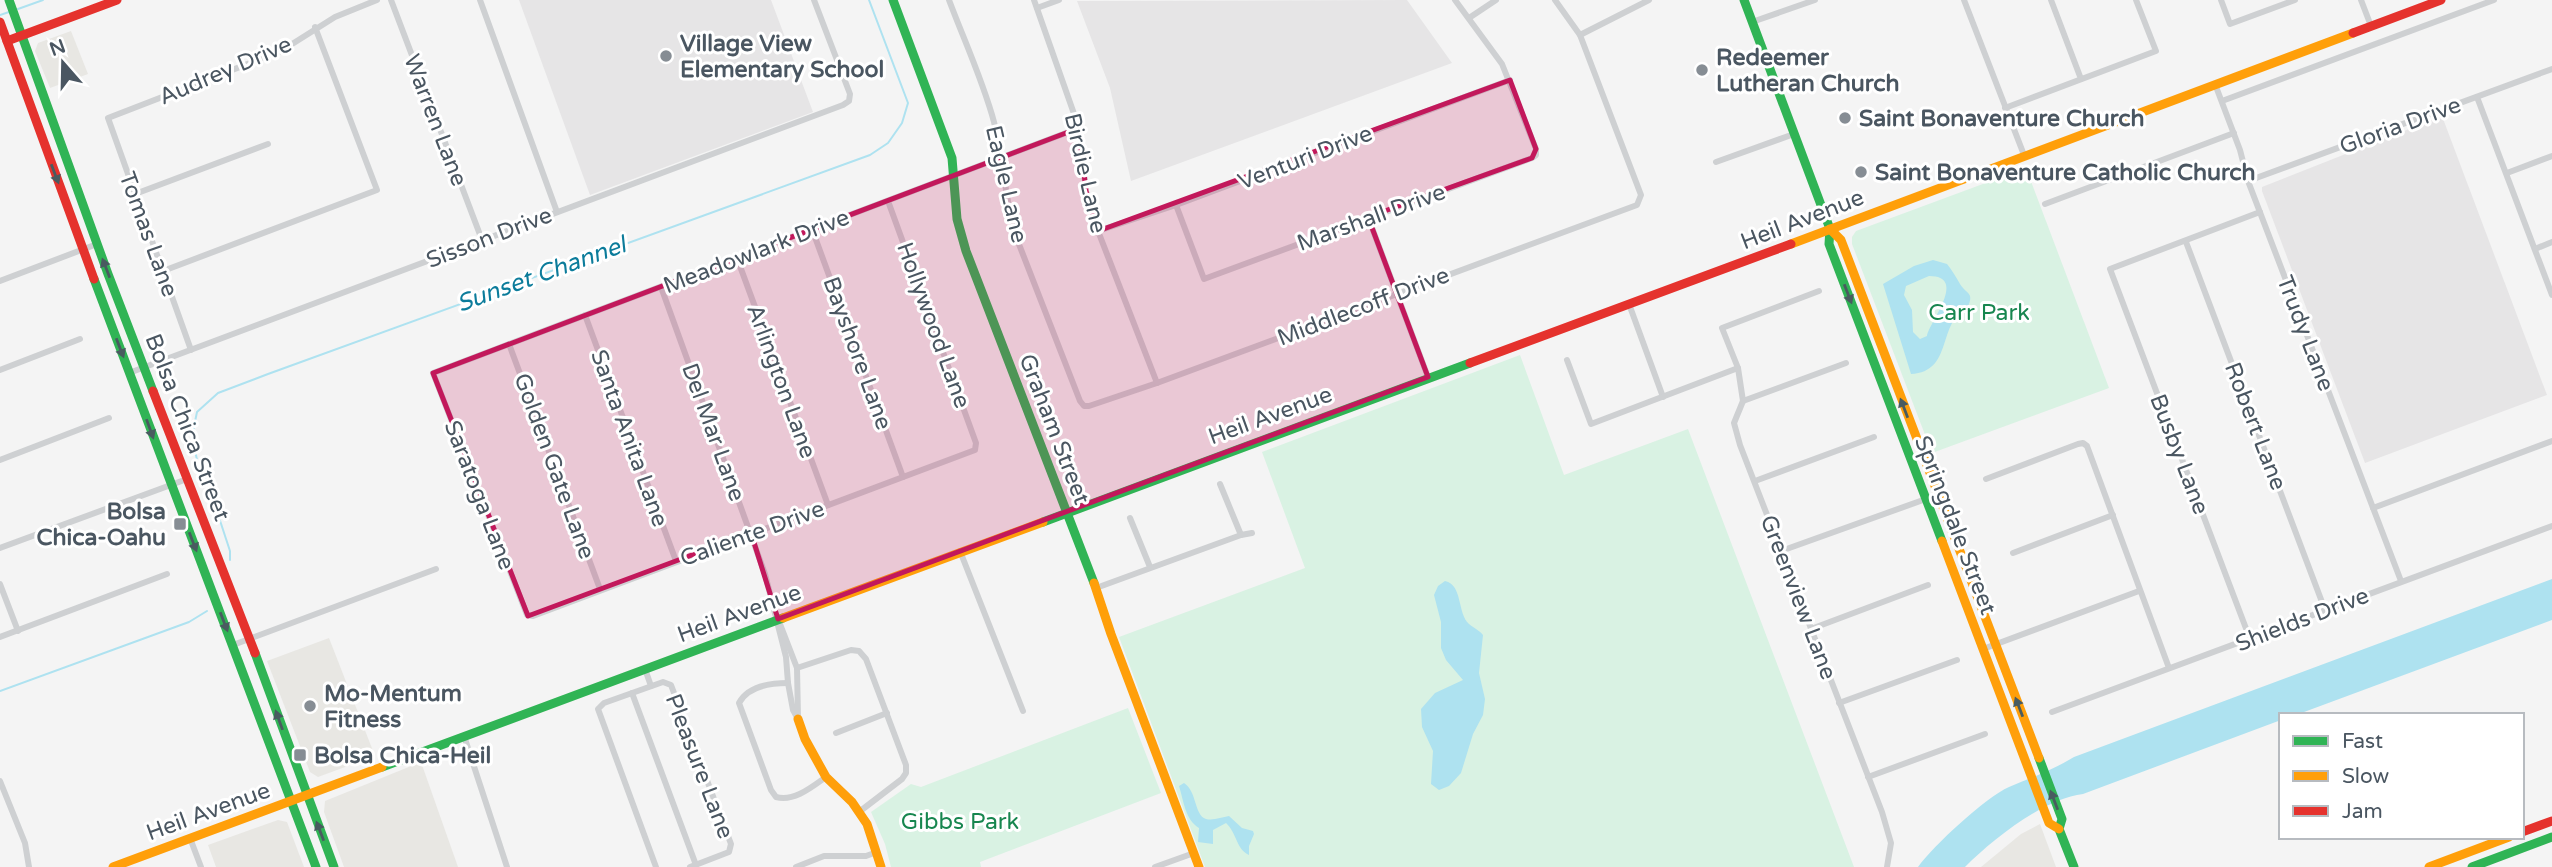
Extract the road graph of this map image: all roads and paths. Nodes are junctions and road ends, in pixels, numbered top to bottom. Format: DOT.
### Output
graph roads {
  1 [pos="117,0"];
  2 [pos="377,0"];
  3 [pos="391,0"];
  4 [pos="480,0"];
  5 [pos="814,0"];
  6 [pos="893,0"];
  7 [pos="948,0"];
  8 [pos="1034,0"];
  9 [pos="1059,0"];
  10 [pos="1455,0"];
  11 [pos="1496,0"];
  12 [pos="1555,0"];
  13 [pos="1649,0"];
  14 [pos="1744,0"];
  15 [pos="1815,0"];
  16 [pos="1964,0"];
  17 [pos="2051,0"];
  18 [pos="2136,0"];
  19 [pos="2221,0"];
  20 [pos="2295,0"];
  21 [pos="2361,0"];
  22 [pos="2441,0"];
  23 [pos="2494,0"];
  24 [pos="10,2"];
  25 [pos="1804,2"];
  26 [pos="1037,8"];
  27 [pos="1469,19"];
  28 [pos="1752,22"];
  29 [pos="1,24"];
  30 [pos="2371,26"];
  31 [pos="315,27"];
  32 [pos="22,35"];
  33 [pos="1580,35"];
  34 [pos="3,42"];
  35 [pos="2552,68"];
  36 [pos="2081,79"];
  37 [pos="1510,80"];
  38 [pos="2215,84"];
  39 [pos="2477,97"];
  40 [pos="2222,101"];
  41 [pos="2005,108"];
  42 [pos="108,118"];
  43 [pos="1079,128"];
  44 [pos="1794,134"];
  45 [pos="2234,134"];
  46 [pos="59,139"];
  47 [pos="268,144"];
  48 [pos="44,145"];
  49 [pos="2024,155"];
  50 [pos="1002,156"];
  51 [pos="2552,156"];
  52 [pos="1716,162"];
  53 [pos="2507,173"];
  54 [pos="953,175"];
  55 [pos="2248,181"];
  56 [pos="135,194"];
  57 [pos="888,201"];
  58 [pos="2045,204"];
  59 [pos="1176,205"];
  60 [pos="557,212"];
  61 [pos="2260,212"];
  62 [pos="1368,218"];
  63 [pos="812,229"];
  64 [pos="1830,229"];
  65 [pos="1098,231"];
  66 [pos="482,240"];
  67 [pos="2186,242"];
  68 [pos="2552,242"];
  69 [pos="97,244"];
  70 [pos="2535,248"];
  71 [pos="83,250"];
  72 [pos="737,258"];
  73 [pos="163,271"];
  74 [pos="0,281"];
  75 [pos="661,287"];
  76 [pos="1819,291"];
  77 [pos="1396,293"];
  78 [pos="2552,295"];
  79 [pos="1629,304"];
  80 [pos="585,315"];
  81 [pos="80,339"];
  82 [pos="509,344"];
  83 [pos="191,349"];
  84 [pos="1567,360"];
  85 [pos="1846,363"];
  86 [pos="145,367"];
  87 [pos="1738,368"];
  88 [pos="0,370"];
  89 [pos="129,373"];
  90 [pos="433,373"];
  91 [pos="1427,377"];
  92 [pos="1157,383"];
  93 [pos="1663,397"];
  94 [pos="1743,401"];
  95 [pos="1083,405"];
  96 [pos="110,418"];
  97 [pos="1874,437"];
  98 [pos="2552,441"];
  99 [pos="975,450"];
  100 [pos="0,460"];
  101 [pos="903,477"];
  102 [pos="187,479"];
  103 [pos="1986,479"];
  104 [pos="1755,481"];
  105 [pos="1220,484"];
  106 [pos="171,485"];
  107 [pos="1937,495"];
  108 [pos="1925,499"];
  109 [pos="828,505"];
  110 [pos="2373,508"];
  111 [pos="1067,511"];
  112 [pos="2113,515"];
  113 [pos="1130,518"];
  114 [pos="2552,526"];
  115 [pos="751,533"];
  116 [pos="1252,533"];
  117 [pos="1241,535"];
  118 [pos="0,548"];
  119 [pos="960,551"];
  120 [pos="1781,551"];
  121 [pos="2013,553"];
  122 [pos="676,561"];
  123 [pos="1150,567"];
  124 [pos="436,569"];
  125 [pos="167,574"];
  126 [pos="2401,581"];
  127 [pos="0,584"];
  128 [pos="1928,585"];
  129 [pos="1096,588"];
  130 [pos="600,589"];
  131 [pos="2140,591"];
  132 [pos="2325,610"];
  133 [pos="529,616"];
  134 [pos="778,619"];
  135 [pos="1811,629"];
  136 [pos="18,631"];
  137 [pos="0,637"];
  138 [pos="249,638"];
  139 [pos="2250,639"];
  140 [pos="233,645"];
  141 [pos="1995,645"];
  142 [pos="1983,649"];
  143 [pos="1957,660"];
  144 [pos="797,668"];
  145 [pos="2169,668"];
  146 [pos="645,669"];
  147 [pos="788,683"];
  148 [pos="651,686"];
  149 [pos="632,693"];
  150 [pos="1839,703"];
  151 [pos="1023,711"];
  152 [pos="2052,712"];
  153 [pos="887,713"];
  154 [pos="798,719"];
  155 [pos="836,733"];
  156 [pos="1985,734"];
  157 [pos="464,736"];
  158 [pos="826,777"];
  159 [pos="1868,777"];
  160 [pos="0,780"];
  161 [pos="306,795"];
  162 [pos="291,801"];
  163 [pos="859,812"];
  164 [pos="2552,821"];
  165 [pos="2059,828"];
  166 [pos="2524,831"];
  167 [pos="2552,837"];
  168 [pos="190,838"];
  169 [pos="2504,839"];
  170 [pos="877,852"];
  171 [pos="1194,853"];
  172 [pos="693,866"];
  173 [pos="29,867"];
  174 [pos="113,867"];
  175 [pos="201,867"];
  176 [pos="316,867"];
  177 [pos="334,867"];
  178 [pos="507,867"];
  179 [pos="656,867"];
  180 [pos="796,867"];
  181 [pos="881,867"];
  182 [pos="1155,867"];
  183 [pos="1199,867"];
  184 [pos="1887,867"];
  185 [pos="2074,867"];
  186 [pos="2429,867"];
  187 [pos="2472,867"];
  1 -- 32 [label="main road"];
  2 -- 31 [label="street, Audrey Drive"];
  3 -- 66 [label="street, Warren Lane"];
  4 -- 60 [label="street"];
  5 -- 60 [label="street, Sisson Drive"];
  6 -- 54 [label="main road, Graham Street"];
  7 -- 50 [label="street, Eagle Lane"];
  8 -- 26 [label="street, Birdie Lane"];
  9 -- 26 [label="street"];
  10 -- 27 [label="street"];
  11 -- 27 [label="street"];
  12 -- 33 [label="street"];
  13 -- 33 [label="street"];
  14 -- 28 [label="main road, Springdale Street"];
  15 -- 25 [label="street"];
  16 -- 41 [label="street"];
  17 -- 36 [label="street"];
  18 -- 36 [label="street"];
  19 -- 20 [label="street"];
  21 -- 30 [label="street"];
  22 -- 30 [label="main road, Heil Avenue"];
  23 -- 40 [label="street"];
  24 -- 32 [label="main road, Bolsa Chica Street"];
  25 -- 28 [label="street"];
  26 -- 43 [label="street, Birdie Lane"];
  27 -- 37 [label="street"];
  28 -- 44 [label="main road, Springdale Street"];
  29 -- 34 [label="main road, Bolsa Chica Street"];
  30 -- 38 [label="main road, Heil Avenue"];
  31 -- 42 [label="street, Audrey Drive"];
  31 -- 73 [label="street"];
  32 -- 34 [label="main road"];
  32 -- 46 [label="main road, Bolsa Chica Street"];
  33 -- 77 [label="street, Middlecoff Drive"];
  34 -- 48 [label="main road, Bolsa Chica Street"];
  35 -- 39 [label="street, Gloria Drive"];
  36 -- 41 [label="street"];
  37 -- 59 [label="street, Venturi Drive"];
  37 -- 62 [label="street, Marshall Drive"];
  38 -- 40 [label="street, Trudy Lane"];
  38 -- 49 [label="main road, Heil Avenue"];
  39 -- 53 [label="street"];
  39 -- 55 [label="street, Gloria Drive"];
  40 -- 45 [label="street, Trudy Lane"];
  41 -- 49 [label="street"];
  42 -- 56 [label="street, Tomas Lane"];
  43 -- 50 [label="street, Meadowlark Drive"];
  43 -- 65 [label="street, Birdie Lane"];
  44 -- 52 [label="street"];
  44 -- 64 [label="main road, Springdale Street"];
  45 -- 55 [label="street, Trudy Lane"];
  45 -- 58 [label="street"];
  46 -- 48 [label="main road"];
  46 -- 69 [label="main road, Bolsa Chica Street"];
  47 -- 56 [label="street"];
  48 -- 71 [label="main road, Bolsa Chica Street, one-way"];
  49 -- 64 [label="main road, Heil Avenue"];
  50 -- 54 [label="street, Meadowlark Drive"];
  50 -- 95 [label="street, Eagle Lane"];
  51 -- 53 [label="street"];
  53 -- 70 [label="street"];
  54 -- 57 [label="street, Meadowlark Drive"];
  54 -- 111 [label="main road, Graham Street"];
  55 -- 61 [label="street, Trudy Lane"];
  56 -- 73 [label="street, Tomas Lane"];
  57 -- 63 [label="street, Meadowlark Drive"];
  57 -- 99 [label="street, Hollywood Lane"];
  59 -- 62 [label="street, Marshall Drive"];
  59 -- 65 [label="street, Venturi Drive"];
  60 -- 66 [label="street, Sisson Drive"];
  61 -- 67 [label="street"];
  61 -- 110 [label="street, Trudy Lane"];
  62 -- 77 [label="street"];
  63 -- 72 [label="street, Meadowlark Drive"];
  63 -- 101 [label="street, Bayshore Lane"];
  64 -- 79 [label="main road, Heil Avenue"];
  107 -- 64 [label="main road, Springdale Street, one-way"];
  64 -- 108 [label="main road, Springdale Street, one-way"];
  65 -- 92 [label="street, Birdie Lane"];
  66 -- 83 [label="street, Sisson Drive"];
  67 -- 132 [label="street, Robert Lane"];
  67 -- 139 [label="street, Busby Lane"];
  68 -- 70 [label="street"];
  69 -- 71 [label="street"];
  86 -- 69 [label="main road, Bolsa Chica Street, one-way"];
  70 -- 78 [label="street"];
  71 -- 74 [label="street"];
  71 -- 89 [label="main road, Bolsa Chica Street, one-way"];
  72 -- 75 [label="street, Meadowlark Drive"];
  72 -- 109 [label="street, Arlington Lane"];
  73 -- 83 [label="street, Tomas Lane"];
  75 -- 80 [label="street, Meadowlark Drive"];
  75 -- 115 [label="street, Del Mar Lane"];
  76 -- 87 [label="street, Greenview Lane"];
  77 -- 91 [label="street"];
  77 -- 92 [label="street, Middlecoff Drive"];
  79 -- 91 [label="main road, Heil Avenue"];
  79 -- 93 [label="street"];
  80 -- 82 [label="street, Meadowlark Drive"];
  80 -- 122 [label="street, Santa Anita Lane"];
  81 -- 88 [label="street"];
  82 -- 90 [label="street, Meadowlark Drive"];
  82 -- 130 [label="street, Golden Gate Lane"];
  83 -- 86 [label="street, Sisson Drive"];
  84 -- 93 [label="street"];
  85 -- 94 [label="street"];
  86 -- 89 [label="street, Sisson Drive"];
  86 -- 102 [label="main road, Bolsa Chica Street"];
  87 -- 93 [label="street"];
  87 -- 94 [label="street, Greenview Lane"];
  89 -- 106 [label="main road, Bolsa Chica Street, one-way"];
  90 -- 133 [label="street, Saratoga Lane"];
  91 -- 111 [label="main road, Heil Avenue"];
  92 -- 95 [label="street, Middlecoff Drive"];
  94 -- 104 [label="street, Greenview Lane"];
  96 -- 100 [label="street"];
  97 -- 104 [label="street"];
  98 -- 110 [label="street"];
  99 -- 101 [label="street, Caliente Drive"];
  101 -- 109 [label="street, Caliente Drive"];
  102 -- 106 [label="street"];
  102 -- 138 [label="main road, Bolsa Chica Street"];
  103 -- 112 [label="street"];
  104 -- 120 [label="street, Greenview Lane"];
  105 -- 117 [label="street"];
  106 -- 118 [label="street"];
  106 -- 140 [label="main road, Bolsa Chica Street, one-way"];
  107 -- 108 [label="street"];
  107 -- 141 [label="main road, Springdale Street"];
  108 -- 120 [label="street"];
  108 -- 142 [label="main road, Springdale Street"];
  109 -- 115 [label="street, Caliente Drive"];
  110 -- 126 [label="street, Trudy Lane"];
  111 -- 119 [label="main road, Heil Avenue"];
  111 -- 129 [label="main road, Graham Street"];
  112 -- 121 [label="street"];
  112 -- 131 [label="street"];
  113 -- 123 [label="street"];
  114 -- 126 [label="street, Shields Drive"];
  115 -- 122 [label="street, Caliente Drive"];
  115 -- 134 [label="street, Del Mar Lane"];
  116 -- 117 [label="street"];
  117 -- 123 [label="street"];
  119 -- 134 [label="main road, Heil Avenue"];
  119 -- 151 [label="street"];
  120 -- 135 [label="street, Greenview Lane"];
  122 -- 130 [label="street, Caliente Drive"];
  123 -- 129 [label="street"];
  124 -- 138 [label="street"];
  125 -- 136 [label="street"];
  126 -- 132 [label="street, Shields Drive"];
  127 -- 136 [label="street"];
  128 -- 135 [label="street"];
  129 -- 171 [label="main road, Graham Street"];
  130 -- 133 [label="street, Caliente Drive"];
  131 -- 141 [label="street"];
  131 -- 145 [label="street"];
  132 -- 139 [label="street, Shields Drive"];
  134 -- 144 [label="street"];
  134 -- 146 [label="main road, Heil Avenue"];
  134 -- 147 [label="street"];
  135 -- 150 [label="street, Greenview Lane"];
  136 -- 137 [label="street"];
  138 -- 140 [label="street"];
  161 -- 138 [label="main road, Bolsa Chica Street, one-way"];
  139 -- 145 [label="street, Shields Drive"];
  140 -- 162 [label="main road, Bolsa Chica Street"];
  141 -- 142 [label="street"];
  165 -- 141 [label="main road, Springdale Street, one-way"];
  142 -- 165 [label="main road, Springdale Street"];
  143 -- 150 [label="street"];
  144 -- 153 [label="street"];
  144 -- 154 [label="street"];
  145 -- 152 [label="street, Shields Drive"];
  146 -- 148 [label="street"];
  146 -- 157 [label="main road, Heil Avenue"];
  147 -- 154 [label="street"];
  147 -- 158 [label="street"];
  148 -- 149 [label="street, Pleasure Lane"];
  148 -- 172 [label="street, Pleasure Lane"];
  149 -- 172 [label="street"];
  149 -- 179 [label="street, Pleasure Lane"];
  150 -- 159 [label="street, Greenview Lane"];
  153 -- 155 [label="street"];
  153 -- 163 [label="street"];
  154 -- 158 [label="main road"];
  156 -- 159 [label="street"];
  157 -- 161 [label="main road, Heil Avenue"];
  157 -- 178 [label="street"];
  158 -- 163 [label="main road"];
  159 -- 184 [label="street, Greenview Lane"];
  160 -- 173 [label="street"];
  161 -- 162 [label="main road, Heil Avenue"];
  177 -- 161 [label="main road, Bolsa Chica Street, one-way"];
  162 -- 168 [label="main road, Heil Avenue"];
  162 -- 176 [label="main road, Bolsa Chica Street"];
  163 -- 170 [label="main road"];
  164 -- 166 [label="main road"];
  165 -- 185 [label="main road, Springdale Street"];
  167 -- 187 [label="main road"];
  168 -- 174 [label="main road, Heil Avenue"];
  168 -- 175 [label="street"];
  169 -- 186 [label="main road"];
  170 -- 180 [label="street"];
  170 -- 181 [label="main road"];
  171 -- 182 [label="street"];
  171 -- 183 [label="main road, Graham Street"];
}
